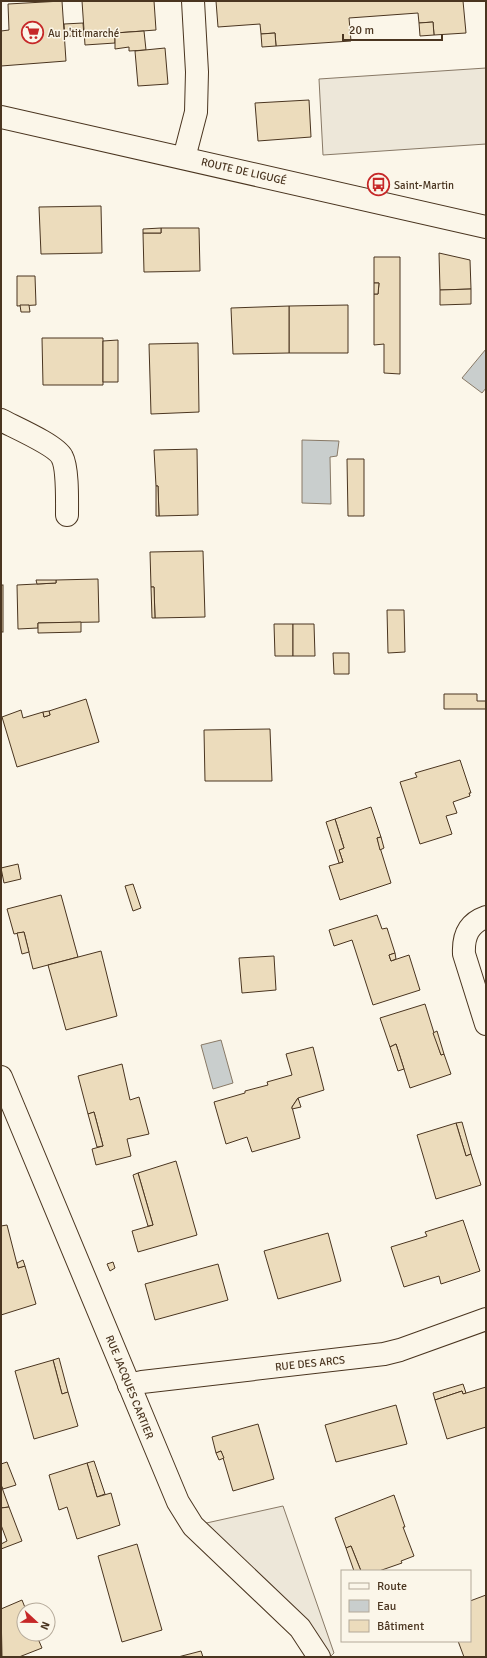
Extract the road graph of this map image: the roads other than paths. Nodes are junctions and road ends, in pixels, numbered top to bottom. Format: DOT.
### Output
graph roads {
  1 [pos="193,1"];
  2 [pos="1,117"];
  3 [pos="184,158"];
  4 [pos="486,227"];
  5 [pos="1,420"];
  6 [pos="67,516"];
  7 [pos="486,917"];
  8 [pos="486,1024"];
  9 [pos="1,1077"];
  10 [pos="486,1319"];
  11 [pos="129,1385"];
  12 [pos="319,1657"];
  1 -- 3 [label="street"];
  2 -- 3 [label="street, ROUTE DE LIGUGÉ"];
  3 -- 4 [label="street, ROUTE DE LIGUGÉ"];
  5 -- 6 [label="street"];
  7 -- 8 [label="street"];
  9 -- 11 [label="street, RUE JACQUES CARTIER"];
  10 -- 11 [label="street, RUE DES ARCS"];
  11 -- 12 [label="street, RUE JACQUES CARTIER"];
}
